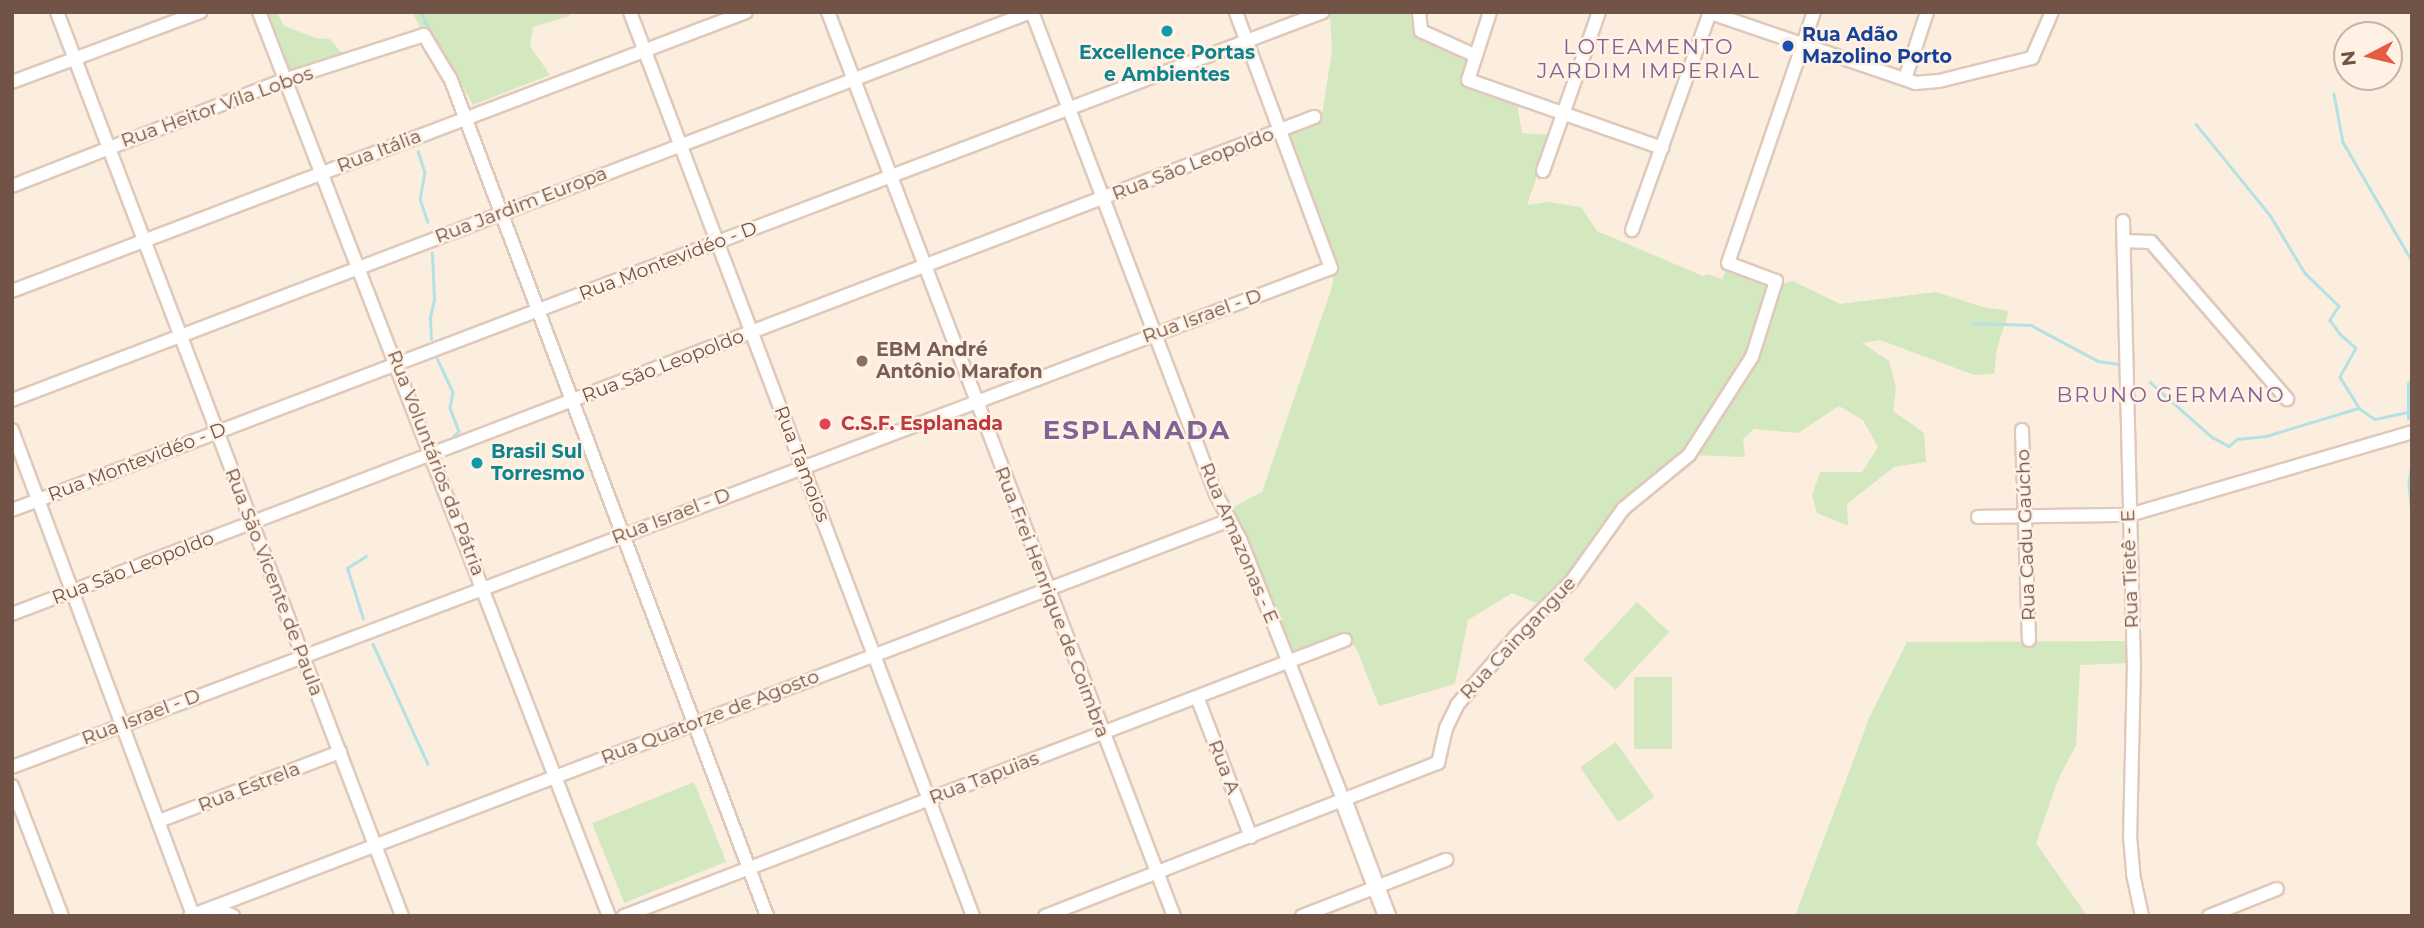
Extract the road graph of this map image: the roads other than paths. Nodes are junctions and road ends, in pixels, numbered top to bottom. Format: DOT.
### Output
graph roads {
  1 [pos="57,12"];
  2 [pos="200,12"];
  3 [pos="259,12"];
  4 [pos="630,12"];
  5 [pos="746,12"];
  6 [pos="828,12"];
  7 [pos="1031,12"];
  8 [pos="1236,12"];
  9 [pos="1322,12"];
  10 [pos="1419,12"];
  11 [pos="1490,12"];
  12 [pos="1599,12"];
  13 [pos="1709,12"];
  14 [pos="1814,12"];
  15 [pos="1927,12"];
  16 [pos="2052,12"];
  17 [pos="1247,42"];
  18 [pos="1803,46"];
  19 [pos="645,51"];
  20 [pos="1476,55"];
  21 [pos="74,59"];
  22 [pos="287,79"];
  23 [pos="853,79"];
  24 [pos="1910,81"];
  25 [pos="12,82"];
  26 [pos="1069,110"];
  27 [pos="1564,112"];
  28 [pos="1314,117"];
  29 [pos="465,119"];
  30 [pos="1280,131"];
  31 [pos="681,144"];
  32 [pos="108,147"];
  33 [pos="1662,148"];
  34 [pos="1543,171"];
  35 [pos="323,173"];
  36 [pos="890,177"];
  37 [pos="12,186"];
  38 [pos="1103,199"];
  39 [pos="500,213"];
  40 [pos="2123,221"];
  41 [pos="1632,230"];
  42 [pos="144,241"];
  43 [pos="2124,241"];
  44 [pos="718,242"];
  45 [pos="360,267"];
  46 [pos="924,267"];
  47 [pos="12,291"];
  48 [pos="538,311"];
  49 [pos="753,332"];
  50 [pos="1154,333"];
  51 [pos="180,336"];
  52 [pos="397,364"];
  53 [pos="2287,399"];
  54 [pos="12,400"];
  55 [pos="572,401"];
  56 [pos="975,401"];
  57 [pos="12,430"];
  58 [pos="2022,430"];
  59 [pos="217,432"];
  60 [pos="2412,432"];
  61 [pos="432,454"];
  62 [pos="804,466"];
  63 [pos="38,500"];
  64 [pos="12,510"];
  65 [pos="2129,515"];
  66 [pos="2025,516"];
  67 [pos="1978,517"];
  68 [pos="1230,520"];
  69 [pos="252,523"];
  70 [pos="622,535"];
  71 [pos="484,587"];
  72 [pos="1047,589"];
  73 [pos="73,591"];
  74 [pos="12,614"];
  75 [pos="1345,640"];
  76 [pos="2029,640"];
  77 [pos="303,655"];
  78 [pos="873,655"];
  79 [pos="1289,662"];
  80 [pos="1197,696"];
  81 [pos="123,723"];
  82 [pos="694,723"];
  83 [pos="1103,733"];
  84 [pos="340,752"];
  85 [pos="12,767"];
  86 [pos="556,776"];
  87 [pos="12,786"];
  88 [pos="928,799"];
  89 [pos="1344,802"];
  90 [pos="159,821"];
  91 [pos="1251,837"];
  92 [pos="375,845"];
  93 [pos="1446,860"];
  94 [pos="749,868"];
  95 [pos="1157,872"];
  96 [pos="1376,886"];
  97 [pos="2277,889"];
  98 [pos="214,907"];
  99 [pos="191,915"];
  100 [pos="62,916"];
  101 [pos="233,916"];
  102 [pos="402,916"];
  103 [pos="609,916"];
  104 [pos="624,916"];
  105 [pos="767,916"];
  106 [pos="973,916"];
  107 [pos="1045,916"];
  108 [pos="1174,916"];
  109 [pos="1302,916"];
  110 [pos="1387,916"];
  111 [pos="2142,916"];
  112 [pos="2208,916"];
  1 -- 21 [label="street, Rua São Vicente de Paula"];
  2 -- 21 [label="street"];
  3 -- 22 [label="street, Rua Voluntários da Pátria"];
  4 -- 19 [label="street, Rua Tamoios"];
  5 -- 19 [label="street, Rua Itália"];
  6 -- 23 [label="street, Rua Frei Henrique de Coimbra"];
  7 -- 23 [label="street, Rua Jardim Europa"];
  7 -- 26 [label="street, Rua Amazonas - E"];
  8 -- 17 [label="street"];
  9 -- 17 [label="street, Rua Montevidéo - D"];
  10 -- 20 [label="street"];
  11 -- 20 [label="street"];
  12 -- 27 [label="street"];
  13 -- 18 [label="street"];
  13 -- 33 [label="street"];
  14 -- 18 [label="street"];
  15 -- 24 [label="street"];
  16 -- 24 [label="street"];
  17 -- 26 [label="street, Rua Montevidéo - D"];
  17 -- 30 [label="street"];
  18 -- 24 [label="street"];
  18 -- 89 [label="street, Rua Caingangue"];
  19 -- 29 [label="street, Rua Itália"];
  19 -- 31 [label="street, Rua Tamoios"];
  20 -- 27 [label="street"];
  21 -- 25 [label="street"];
  21 -- 32 [label="street, Rua São Vicente de Paula"];
  22 -- 29 [label="street, Rua Heitor Vila Lobos"];
  22 -- 32 [label="street, Rua Heitor Vila Lobos"];
  22 -- 35 [label="street, Rua Voluntários da Pátria"];
  23 -- 31 [label="street, Rua Jardim Europa"];
  23 -- 36 [label="street, Rua Frei Henrique de Coimbra"];
  26 -- 36 [label="street, Rua Montevidéo - D"];
  26 -- 38 [label="street, Rua Amazonas - E"];
  27 -- 33 [label="street"];
  27 -- 34 [label="street"];
  28 -- 30 [label="street, Rua São Leopoldo"];
  29 -- 35 [label="street, Rua Itália"];
  29 -- 39 [label="street"];
  30 -- 38 [label="street, Rua São Leopoldo"];
  30 -- 50 [label="street, Rua Israel - D"];
  31 -- 39 [label="street, Rua Jardim Europa"];
  31 -- 44 [label="street, Rua Tamoios"];
  32 -- 37 [label="street, Rua Heitor Vila Lobos"];
  32 -- 42 [label="street, Rua São Vicente de Paula"];
  33 -- 41 [label="street"];
  35 -- 42 [label="street, Rua Itália"];
  35 -- 45 [label="street, Rua Voluntários da Pátria"];
  36 -- 44 [label="street, Rua Montevidéo - D"];
  36 -- 46 [label="street, Rua Frei Henrique de Coimbra"];
  38 -- 46 [label="street, Rua São Leopoldo"];
  38 -- 50 [label="street, Rua Amazonas - E"];
  39 -- 45 [label="street, Rua Jardim Europa"];
  39 -- 48 [label="street"];
  40 -- 43 [label="street, Rua Tietê - E"];
  42 -- 47 [label="street, Rua Itália"];
  42 -- 51 [label="street, Rua São Vicente de Paula"];
  43 -- 53 [label="street"];
  43 -- 65 [label="street, Rua Tietê - E"];
  44 -- 48 [label="street, Rua Montevidéo - D"];
  44 -- 49 [label="street, Rua Tamoios"];
  45 -- 51 [label="street, Rua Jardim Europa"];
  45 -- 52 [label="street, Rua Voluntários da Pátria"];
  46 -- 49 [label="street, Rua São Leopoldo"];
  46 -- 56 [label="street, Rua Frei Henrique de Coimbra"];
  48 -- 52 [label="street, Rua Montevidéo - D"];
  48 -- 55 [label="street"];
  49 -- 55 [label="street, Rua São Leopoldo"];
  49 -- 62 [label="street, Rua Tamoios"];
  50 -- 56 [label="street, Rua Israel - D"];
  50 -- 68 [label="street, Rua Amazonas - E"];
  51 -- 54 [label="street, Rua Jardim Europa"];
  51 -- 59 [label="street, Rua São Vicente de Paula"];
  52 -- 59 [label="street, Rua Montevidéo - D"];
  52 -- 61 [label="street, Rua Voluntários da Pátria"];
  55 -- 61 [label="street, Rua São Leopoldo"];
  55 -- 70 [label="street"];
  56 -- 62 [label="street, Rua Israel - D"];
  56 -- 72 [label="street, Rua Frei Henrique de Coimbra"];
  57 -- 63 [label="street"];
  58 -- 66 [label="street, Rua Cadu Gaúcho"];
  59 -- 63 [label="street, Rua Montevidéo - D"];
  59 -- 69 [label="street, Rua São Vicente de Paula"];
  60 -- 65 [label="street"];
  61 -- 69 [label="street, Rua São Leopoldo"];
  61 -- 71 [label="street, Rua Voluntários da Pátria"];
  62 -- 70 [label="street, Rua Israel - D"];
  62 -- 78 [label="street, Rua Tamoios"];
  63 -- 64 [label="street, Rua Montevidéo - D"];
  63 -- 73 [label="street"];
  65 -- 66 [label="street"];
  65 -- 111 [label="street, Rua Tietê - E"];
  66 -- 67 [label="street"];
  66 -- 76 [label="street, Rua Cadu Gaúcho"];
  68 -- 72 [label="street, Rua Quatorze de Agosto"];
  68 -- 79 [label="street, Rua Amazonas - E"];
  69 -- 73 [label="street, Rua São Leopoldo"];
  69 -- 77 [label="street, Rua São Vicente de Paula"];
  70 -- 71 [label="street, Rua Israel - D"];
  70 -- 82 [label="street"];
  71 -- 77 [label="street, Rua Israel - D"];
  71 -- 86 [label="street, Rua Voluntários da Pátria"];
  72 -- 78 [label="street, Rua Quatorze de Agosto"];
  72 -- 83 [label="street, Rua Frei Henrique de Coimbra"];
  73 -- 74 [label="street, Rua São Leopoldo"];
  73 -- 81 [label="street"];
  75 -- 79 [label="street, Rua Tapuias"];
  77 -- 81 [label="street, Rua Israel - D"];
  77 -- 84 [label="street, Rua São Vicente de Paula"];
  78 -- 82 [label="street, Rua Quatorze de Agosto"];
  78 -- 88 [label="street, Rua Tamoios"];
  79 -- 80 [label="street, Rua Tapuias"];
  79 -- 89 [label="street, Rua Amazonas - E"];
  80 -- 83 [label="street, Rua Tapuias"];
  80 -- 91 [label="street, Rua A"];
  81 -- 85 [label="street, Rua Israel - D"];
  81 -- 90 [label="street"];
  82 -- 86 [label="street, Rua Quatorze de Agosto"];
  82 -- 94 [label="street"];
  83 -- 88 [label="street, Rua Tapuias"];
  83 -- 95 [label="street, Rua Frei Henrique de Coimbra"];
  84 -- 90 [label="street, Rua Estrela"];
  84 -- 92 [label="street, Rua São Vicente de Paula"];
  86 -- 92 [label="street, Rua Quatorze de Agosto"];
  86 -- 103 [label="street, Rua Voluntários da Pátria"];
  87 -- 100 [label="street"];
  88 -- 94 [label="street, Rua Tapuias"];
  88 -- 106 [label="street, Rua Tamoios"];
  89 -- 91 [label="street, Rua Caingangue"];
  89 -- 96 [label="street, Rua Amazonas - E"];
  90 -- 99 [label="street"];
  91 -- 95 [label="street, Rua Caingangue"];
  92 -- 98 [label="street, Rua Quatorze de Agosto"];
  92 -- 102 [label="street, Rua São Vicente de Paula"];
  93 -- 96 [label="street"];
  94 -- 104 [label="street, Rua Tapuias"];
  94 -- 105 [label="street"];
  95 -- 107 [label="street, Rua Caingangue"];
  95 -- 108 [label="street, Rua Frei Henrique de Coimbra"];
  96 -- 109 [label="street"];
  96 -- 110 [label="street, Rua Amazonas - E"];
  97 -- 112 [label="street"];
  98 -- 99 [label="street, Rua Quatorze de Agosto"];
  98 -- 101 [label="street"];
}
